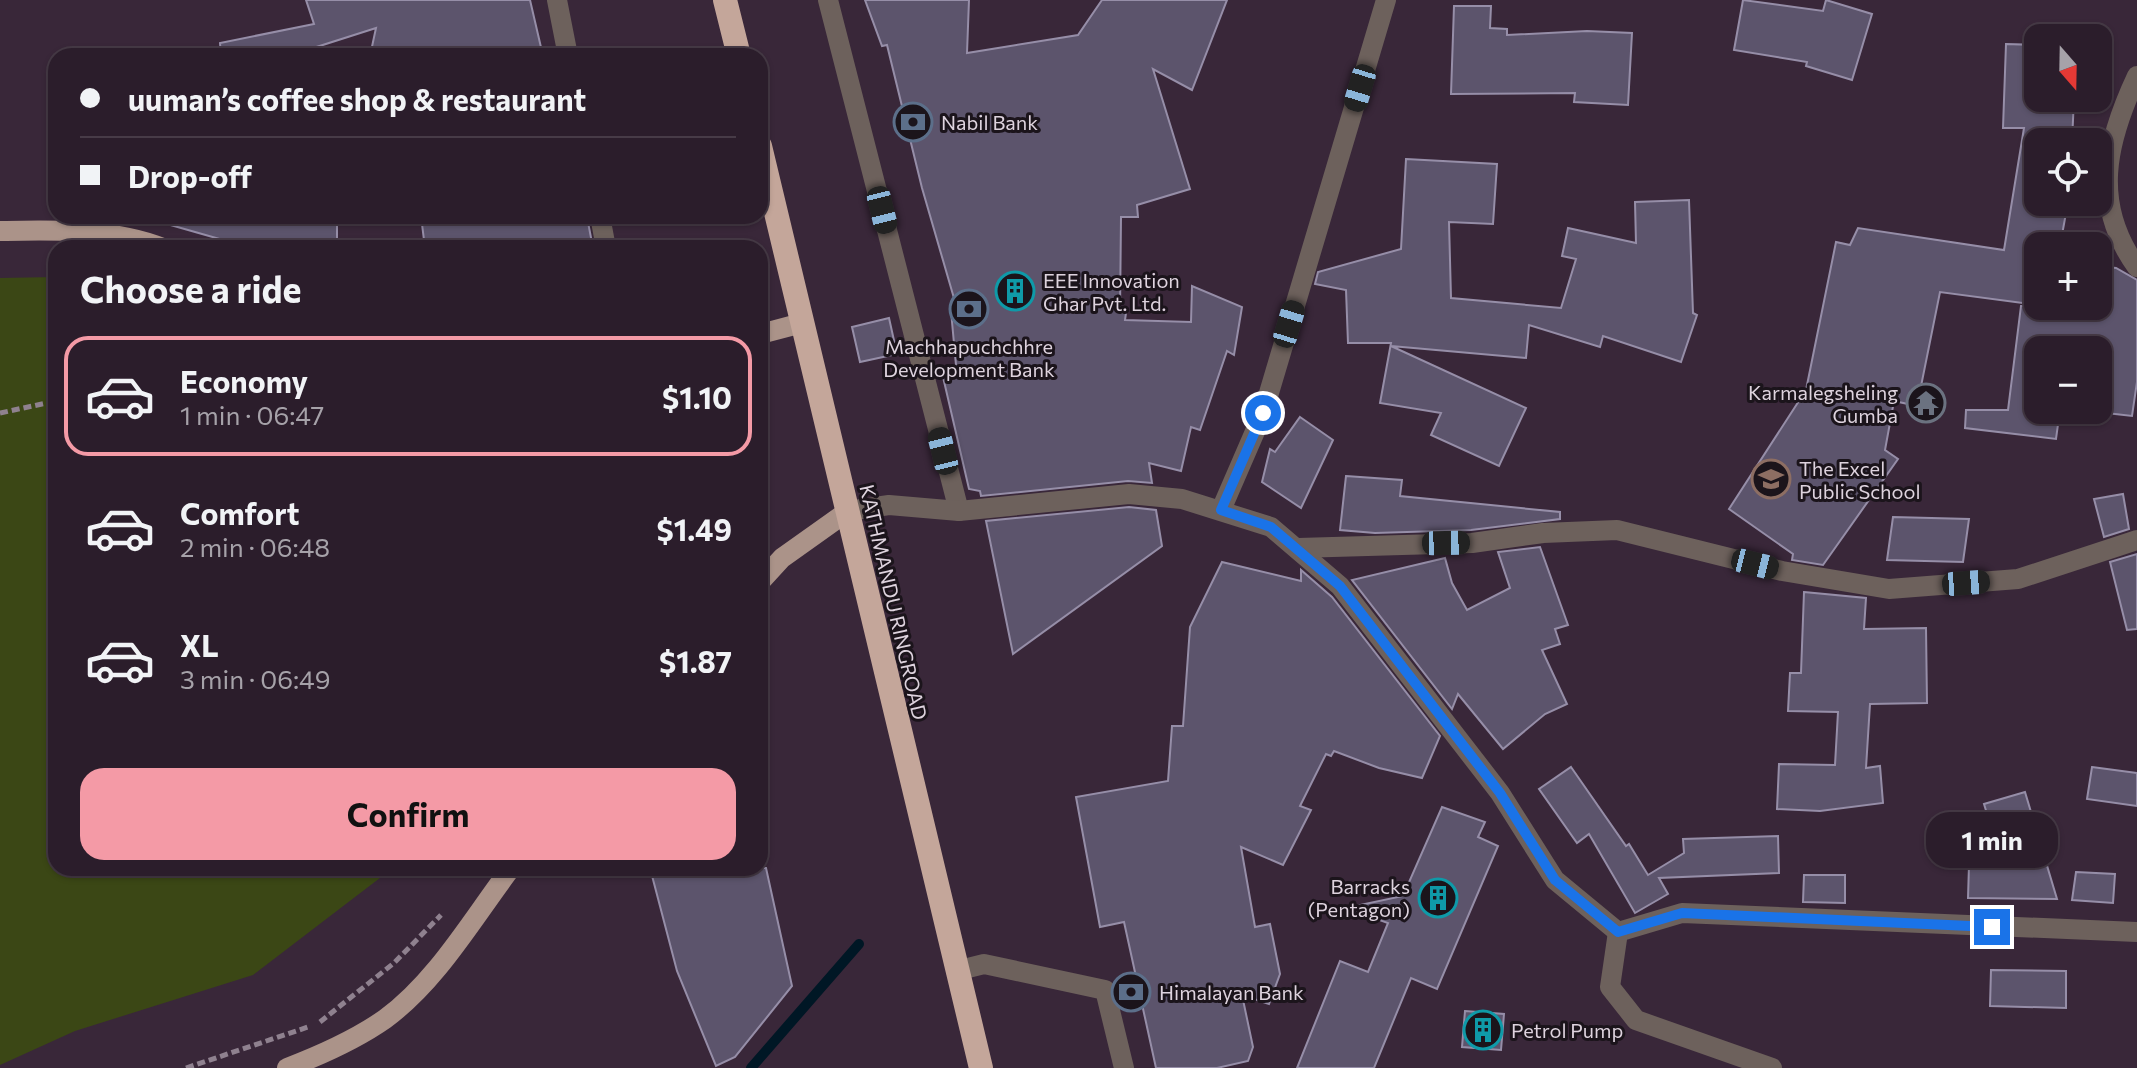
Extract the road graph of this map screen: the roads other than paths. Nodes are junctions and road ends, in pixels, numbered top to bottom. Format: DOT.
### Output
graph roads {
  1 [pos="557,0"];
  2 [pos="725,0"];
  3 [pos="828,0"];
  4 [pos="1386,0"];
  5 [pos="566,48"];
  6 [pos="737,48"];
  7 [pos="2137,76"];
  8 [pos="768,180"];
  9 [pos="0,231"];
  10 [pos="135,240"];
  11 [pos="2137,267"];
  12 [pos="802,323"];
  13 [pos="768,332"];
  14 [pos="1221,510"];
  15 [pos="848,511"];
  16 [pos="959,511"];
  17 [pos="2137,540"];
  18 [pos="1298,548"];
  19 [pos="768,573"];
  20 [pos="505,876"];
  21 [pos="1618,932"];
  22 [pos="2137,932"];
  23 [pos="956,971"];
  24 [pos="287,1068"];
  25 [pos="981,1068"];
  26 [pos="1124,1068"];
  27 [pos="1772,1068"];
  1 -- 5 [label="street"];
  2 -- 6 [label="highway"];
  3 -- 16 [label="street"];
  4 -- 14 [label="street"];
  7 -- 11 [label="street"];
  8 -- 12 [label="highway, KATHMANDU RINGROAD"];
  9 -- 10 [label="main road"];
  12 -- 13 [label="main road"];
  12 -- 15 [label="highway, KATHMANDU RINGROAD"];
  14 -- 16 [label="street"];
  14 -- 18 [label="street"];
  15 -- 16 [label="street"];
  15 -- 19 [label="main road"];
  15 -- 23 [label="highway, KATHMANDU RINGROAD"];
  17 -- 18 [label="street"];
  18 -- 21 [label="street"];
  20 -- 24 [label="main road"];
  21 -- 22 [label="street"];
  21 -- 27 [label="street"];
  23 -- 25 [label="highway, KATHMANDU RINGROAD"];
  23 -- 26 [label="street"];
}
